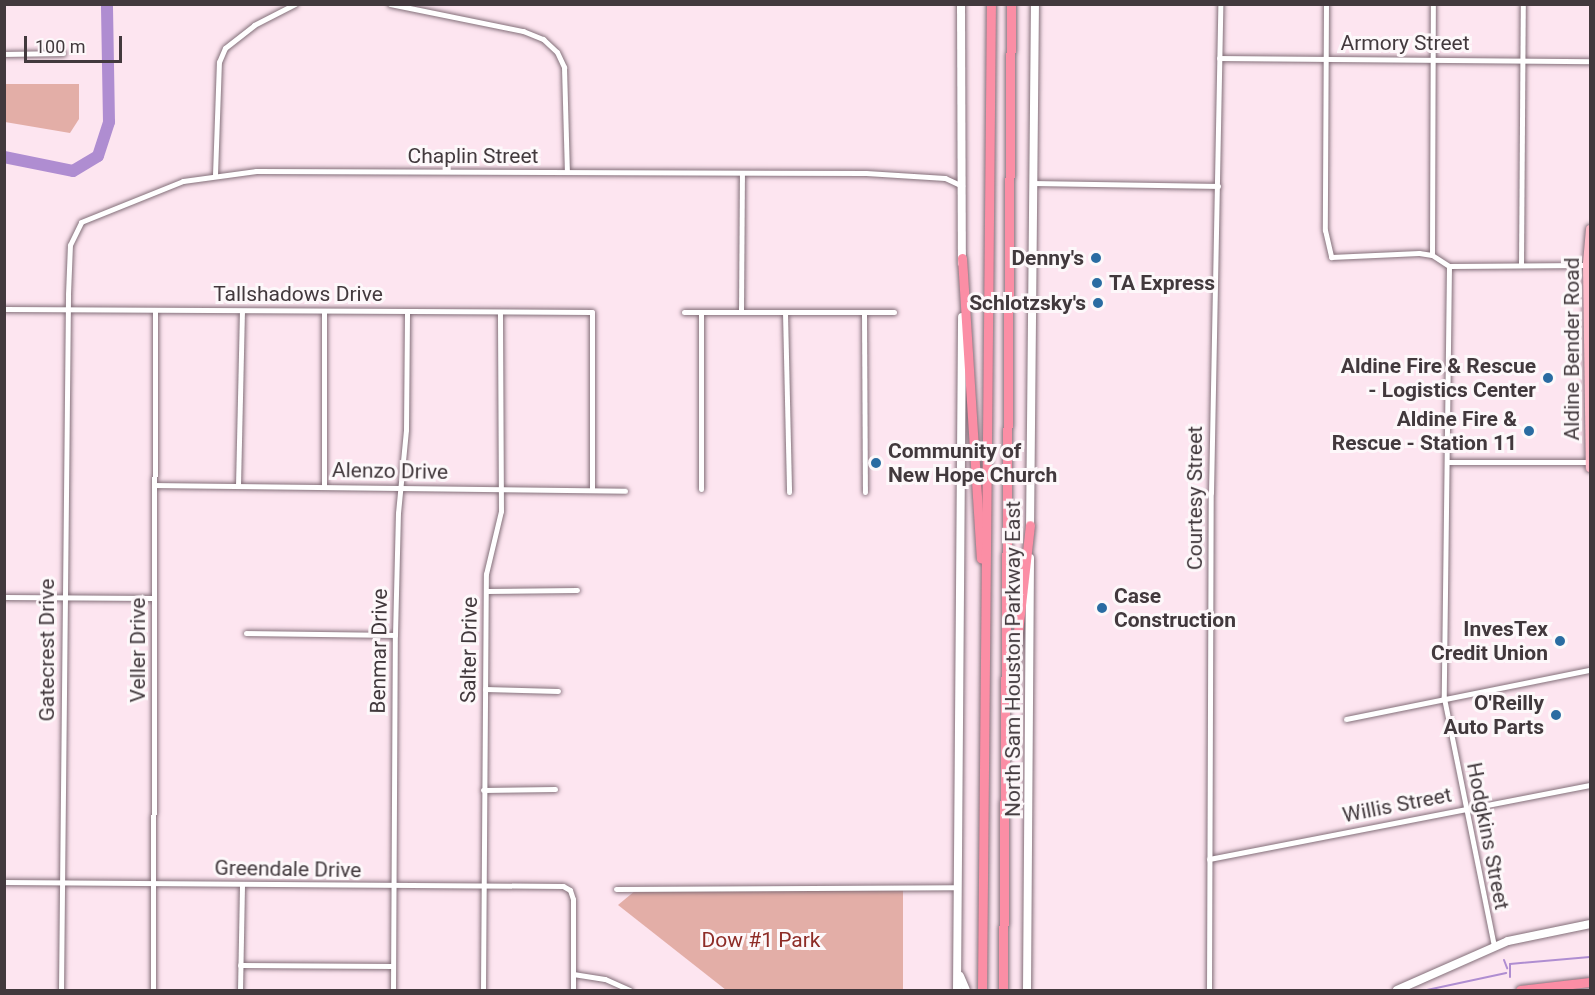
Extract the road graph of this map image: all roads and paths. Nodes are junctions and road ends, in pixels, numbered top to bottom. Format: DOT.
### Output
graph roads {
  1 [pos="296,4"];
  2 [pos="390,4"];
  3 [pos="961,4"];
  4 [pos="991,4"];
  5 [pos="1011,4"];
  6 [pos="1035,4"];
  7 [pos="1220,4"];
  8 [pos="1326,4"];
  9 [pos="1433,4"];
  10 [pos="1523,4"];
  11 [pos="63,53"];
  12 [pos="4,54"];
  13 [pos="1219,58"];
  14 [pos="1326,59"];
  15 [pos="1433,59"];
  16 [pos="1523,60"];
  17 [pos="1590,61"];
  18 [pos="567,172"];
  19 [pos="742,173"];
  20 [pos="215,175"];
  21 [pos="1034,183"];
  22 [pos="962,186"];
  23 [pos="1218,186"];
  24 [pos="1590,230"];
  25 [pos="1432,255"];
  26 [pos="962,258"];
  27 [pos="1521,265"];
  28 [pos="1587,265"];
  29 [pos="1449,266"];
  30 [pos="4,309"];
  31 [pos="69,310"];
  32 [pos="155,310"];
  33 [pos="242,311"];
  34 [pos="324,311"];
  35 [pos="407,312"];
  36 [pos="500,312"];
  37 [pos="684,312"];
  38 [pos="701,312"];
  39 [pos="741,312"];
  40 [pos="785,312"];
  41 [pos="864,312"];
  42 [pos="894,312"];
  43 [pos="1447,462"];
  44 [pos="1590,462"];
  45 [pos="1590,468"];
  46 [pos="154,485"];
  47 [pos="238,486"];
  48 [pos="324,486"];
  49 [pos="402,487"];
  50 [pos="701,489"];
  51 [pos="592,490"];
  52 [pos="500,491"];
  53 [pos="625,491"];
  54 [pos="789,492"];
  55 [pos="865,492"];
  56 [pos="1030,525"];
  57 [pos="577,590"];
  58 [pos="486,591"];
  59 [pos="4,597"];
  60 [pos="64,597"];
  61 [pos="154,598"];
  62 [pos="246,633"];
  63 [pos="395,635"];
  64 [pos="1590,670"];
  65 [pos="485,689"];
  66 [pos="558,691"];
  67 [pos="1444,698"];
  68 [pos="1346,719"];
  69 [pos="986,730"];
  70 [pos="1005,732"];
  71 [pos="1590,785"];
  72 [pos="555,789"];
  73 [pos="483,790"];
  74 [pos="1464,809"];
  75 [pos="1209,859"];
  76 [pos="4,882"];
  77 [pos="62,882"];
  78 [pos="153,883"];
  79 [pos="242,886"];
  80 [pos="395,887"];
  81 [pos="484,887"];
  82 [pos="958,887"];
  83 [pos="616,889"];
  84 [pos="1587,924"];
  85 [pos="1494,946"];
  86 [pos="958,960"];
  87 [pos="240,965"];
  88 [pos="393,966"];
  89 [pos="1028,970"];
  90 [pos="573,974"];
  91 [pos="1590,982"];
  92 [pos="61,990"];
  93 [pos="153,990"];
  94 [pos="240,990"];
  95 [pos="393,990"];
  96 [pos="483,990"];
  97 [pos="573,990"];
  98 [pos="630,990"];
  99 [pos="957,990"];
  100 [pos="966,990"];
  101 [pos="982,990"];
  102 [pos="1003,990"];
  103 [pos="1019,990"];
  104 [pos="1027,990"];
  105 [pos="1209,990"];
  106 [pos="1397,990"];
  107 [pos="1520,990"];
  108 [pos="1559,990"];
  1 -- 20 [label="street"];
  2 -- 18 [label="street"];
  3 -- 22 [label="main road"];
  4 -- 69 [label="highway, North Sam Houston Parkway East"];
  5 -- 70 [label="highway, North Sam Houston Parkway East"];
  6 -- 21 [label="main road, North Sam Houston Parkway East"];
  7 -- 13 [label="street, Courtesy Street"];
  8 -- 14 [label="street"];
  9 -- 15 [label="street"];
  10 -- 16 [label="street"];
  11 -- 12 [label="street"];
  13 -- 14 [label="street, Armory Street"];
  13 -- 23 [label="street, Courtesy Street"];
  14 -- 15 [label="street, Armory Street"];
  14 -- 25 [label="street"];
  15 -- 16 [label="street, Armory Street"];
  15 -- 25 [label="street"];
  16 -- 17 [label="street, Armory Street"];
  16 -- 27 [label="street"];
  18 -- 19 [label="street, Chaplin Street"];
  18 -- 20 [label="street, Chaplin Street"];
  19 -- 22 [label="street, Chaplin Street"];
  19 -- 39 [label="street"];
  20 -- 31 [label="street, Chaplin Street"];
  21 -- 23 [label="street"];
  21 -- 56 [label="main road, North Sam Houston Parkway East"];
  22 -- 26 [label="main road"];
  23 -- 75 [label="street, Courtesy Street"];
  24 -- 28 [label="main road, Aldine Bender Road"];
  25 -- 29 [label="street"];
  26 -- 69 [label="highway"];
  26 -- 82 [label="main road"];
  27 -- 28 [label="street"];
  27 -- 29 [label="street"];
  28 -- 44 [label="main road, Aldine Bender Road"];
  29 -- 43 [label="street, Hodgkins Street"];
  30 -- 31 [label="street, Tallshadows Drive"];
  31 -- 32 [label="street, Tallshadows Drive"];
  31 -- 60 [label="street, Gatecrest Drive"];
  32 -- 33 [label="street, Tallshadows Drive"];
  32 -- 46 [label="street, Veller Drive"];
  33 -- 34 [label="street, Tallshadows Drive"];
  33 -- 47 [label="street"];
  34 -- 35 [label="street, Tallshadows Drive"];
  34 -- 48 [label="street"];
  35 -- 36 [label="street, Tallshadows Drive"];
  35 -- 49 [label="street, Benmar Drive"];
  36 -- 51 [label="street, Tallshadows Drive"];
  36 -- 52 [label="street, Salter Drive"];
  37 -- 38 [label="street"];
  38 -- 39 [label="street"];
  38 -- 50 [label="street"];
  39 -- 40 [label="street"];
  40 -- 41 [label="street"];
  40 -- 54 [label="street"];
  41 -- 42 [label="street"];
  41 -- 55 [label="street"];
  43 -- 44 [label="street"];
  43 -- 67 [label="street, Hodgkins Street"];
  44 -- 45 [label="main road, Aldine Bender Road"];
  46 -- 47 [label="street, Alenzo Drive"];
  46 -- 61 [label="street, Veller Drive"];
  47 -- 48 [label="street, Alenzo Drive"];
  48 -- 49 [label="street, Alenzo Drive"];
  49 -- 52 [label="street, Alenzo Drive"];
  49 -- 63 [label="street, Benmar Drive"];
  51 -- 52 [label="street, Alenzo Drive"];
  51 -- 53 [label="street, Alenzo Drive"];
  52 -- 58 [label="street, Salter Drive"];
  56 -- 70 [label="highway"];
  56 -- 89 [label="main road, North Sam Houston Parkway East"];
  57 -- 58 [label="street"];
  58 -- 65 [label="street, Salter Drive"];
  59 -- 60 [label="street"];
  60 -- 61 [label="street"];
  60 -- 77 [label="street, Gatecrest Drive"];
  61 -- 78 [label="street, Veller Drive"];
  62 -- 63 [label="street"];
  63 -- 80 [label="street, Benmar Drive"];
  64 -- 67 [label="street"];
  65 -- 66 [label="street"];
  65 -- 73 [label="street, Salter Drive"];
  67 -- 68 [label="street"];
  67 -- 74 [label="street, Hodgkins Street"];
  69 -- 101 [label="highway, North Sam Houston Parkway East"];
  70 -- 102 [label="highway, North Sam Houston Parkway East"];
  71 -- 74 [label="street, Willis Street"];
  72 -- 73 [label="street"];
  73 -- 81 [label="street, Salter Drive"];
  74 -- 75 [label="street, Willis Street"];
  74 -- 85 [label="street, Hodgkins Street"];
  75 -- 105 [label="street, Courtesy Street"];
  76 -- 77 [label="street, Greendale Drive"];
  77 -- 78 [label="street, Greendale Drive"];
  77 -- 92 [label="street, Gatecrest Drive"];
  78 -- 79 [label="street, Greendale Drive"];
  78 -- 93 [label="street, Veller Drive"];
  79 -- 80 [label="street, Greendale Drive"];
  79 -- 87 [label="street"];
  80 -- 81 [label="street, Greendale Drive"];
  80 -- 88 [label="street, Benmar Drive"];
  81 -- 90 [label="street, Greendale Drive"];
  81 -- 96 [label="street, Salter Drive"];
  82 -- 83 [label="street"];
  82 -- 86 [label="main road"];
  84 -- 85 [label="main road"];
  85 -- 106 [label="main road"];
  86 -- 99 [label="main road"];
  86 -- 100 [label="main road"];
  87 -- 88 [label="street"];
  87 -- 94 [label="street"];
  88 -- 95 [label="street, Benmar Drive"];
  89 -- 103 [label="main road"];
  89 -- 104 [label="main road, North Sam Houston Parkway East"];
  90 -- 97 [label="street"];
  90 -- 98 [label="street"];
  91 -- 107 [label="highway"];
  91 -- 108 [label="highway"];
}
